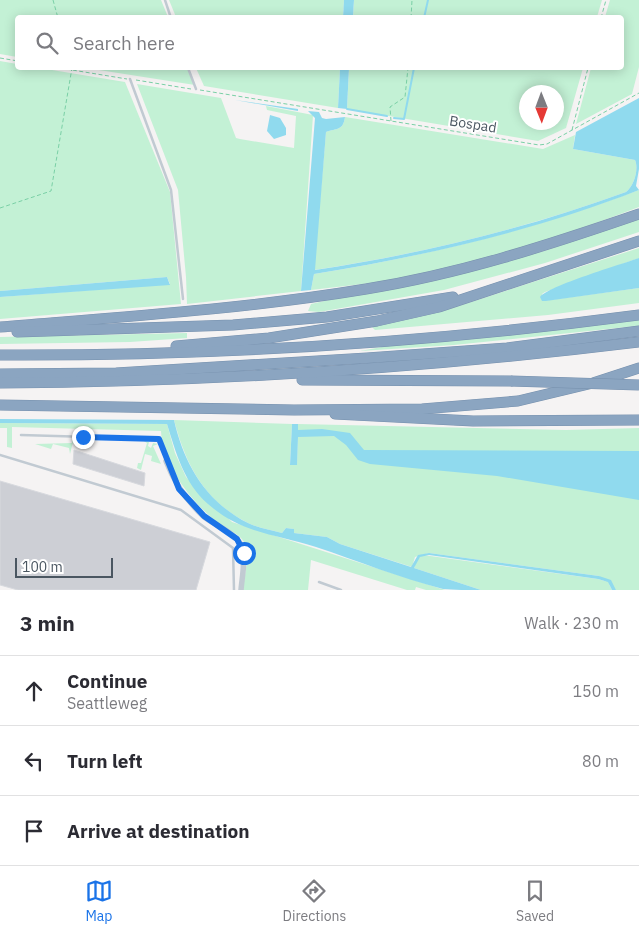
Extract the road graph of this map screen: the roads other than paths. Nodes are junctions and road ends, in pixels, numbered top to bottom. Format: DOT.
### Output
graph roads {
  1 [pos="165,0"];
  2 [pos="170,15"];
  3 [pos="189,70"];
  4 [pos="130,79"];
  5 [pos="196,89"];
  6 [pos="639,214"];
  7 [pos="639,241"];
  8 [pos="481,292"];
  9 [pos="183,299"];
  10 [pos="639,315"];
  11 [pos="0,327"];
  12 [pos="639,331"];
  13 [pos="0,332"];
  14 [pos="639,342"];
  15 [pos="0,355"];
  16 [pos="67,355"];
  17 [pos="639,368"];
  18 [pos="0,374"];
  19 [pos="252,378"];
  20 [pos="0,384"];
  21 [pos="639,385"];
  22 [pos="0,405"];
  23 [pos="300,410"];
  24 [pos="639,420"];
  25 [pos="20,435"];
  26 [pos="0,455"];
  27 [pos="166,461"];
  28 [pos="319,582"];
  29 [pos="330,588"];
  30 [pos="234,590"];
  31 [pos="241,590"];
  32 [pos="342,590"];
  1 -- 2 [label="lane"];
  3 -- 5 [label="lane"];
  4 -- 9 [label="lane"];
  6 -- 11 [label="highway"];
  7 -- 8 [label="highway"];
  8 -- 13 [label="highway"];
  8 -- 16 [label="highway"];
  10 -- 16 [label="highway"];
  12 -- 18 [label="highway"];
  14 -- 19 [label="highway"];
  15 -- 16 [label="highway"];
  17 -- 23 [label="highway"];
  19 -- 20 [label="highway"];
  19 -- 21 [label="highway, bridge"];
  22 -- 23 [label="highway"];
  23 -- 24 [label="highway"];
  25 -- 27 [label="lane"];
  26 -- 30 [label="lane"];
  27 -- 31 [label="street"];
  28 -- 29 [label="lane"];
  29 -- 32 [label="lane"];
}
